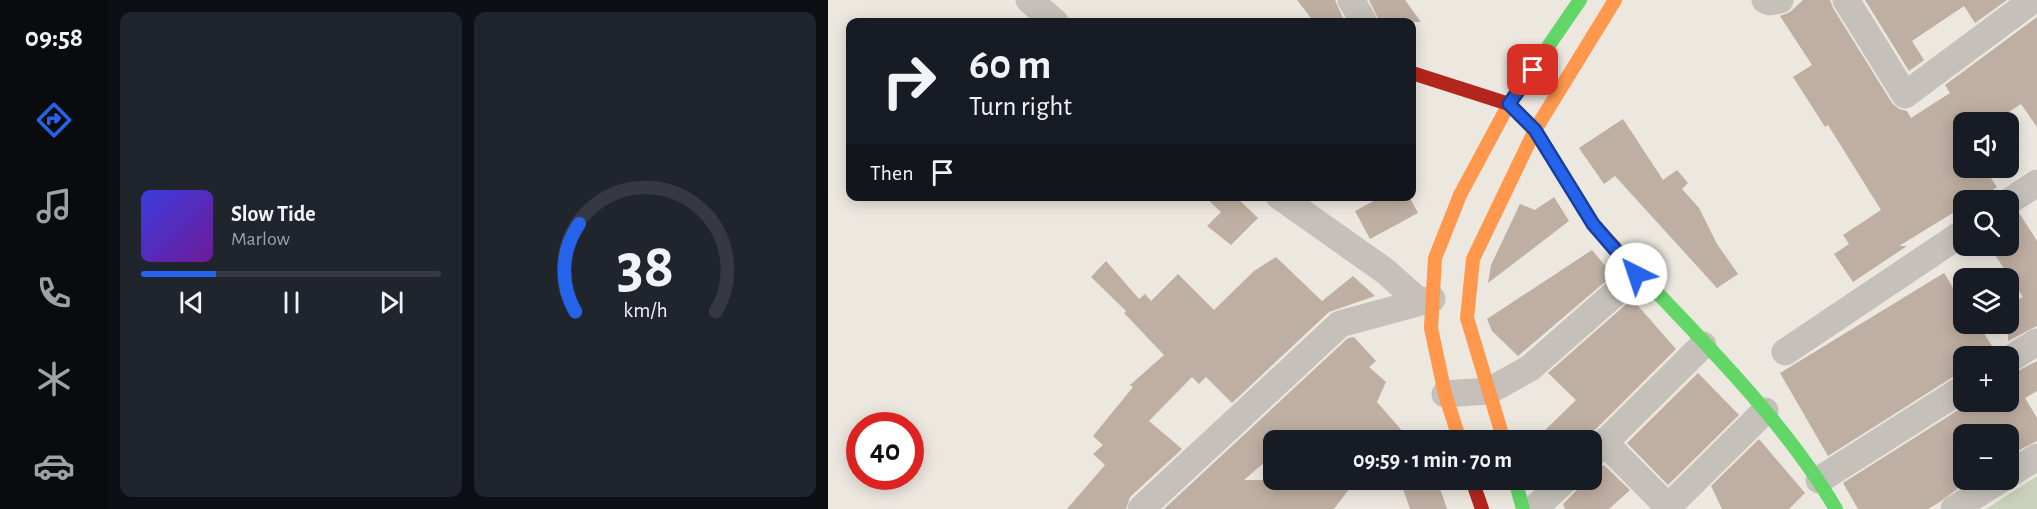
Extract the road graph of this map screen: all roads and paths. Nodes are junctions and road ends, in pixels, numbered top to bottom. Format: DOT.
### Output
graph roads {
  1 [pos="1029,0"];
  2 [pos="1351,0"];
  3 [pos="1580,0"];
  4 [pos="1615,0"];
  5 [pos="1765,0"];
  6 [pos="1780,0"];
  7 [pos="1846,0"];
  8 [pos="2033,0"];
  9 [pos="1050,18"];
  10 [pos="1362,18"];
  11 [pos="1416,74"];
  12 [pos="1509,104"];
  13 [pos="1535,130"];
  14 [pos="2037,183"];
  15 [pos="2019,195"];
  16 [pos="1286,201"];
  17 [pos="1953,239"];
  18 [pos="1636,274"];
  19 [pos="1426,300"];
  20 [pos="2037,342"];
  21 [pos="1703,345"];
  22 [pos="1785,352"];
  23 [pos="2019,353"];
  24 [pos="1489,391"];
  25 [pos="1445,394"];
  26 [pos="1953,395"];
  27 [pos="1765,411"];
  28 [pos="1456,430"];
  29 [pos="1501,430"];
  30 [pos="1602,444"];
  31 [pos="1602,451"];
  32 [pos="2037,457"];
  33 [pos="2019,468"];
  34 [pos="1819,480"];
  35 [pos="1475,490"];
  36 [pos="1518,490"];
  37 [pos="1554,490"];
  38 [pos="1984,490"];
  39 [pos="1669,508"];
  40 [pos="1140,509"];
  41 [pos="1482,509"];
  42 [pos="1523,509"];
  43 [pos="1534,509"];
  44 [pos="1836,509"];
  45 [pos="1954,509"];
  1 -- 9 [label="street"];
  2 -- 10 [label="street"];
  3 -- 12 [label="street"];
  4 -- 13 [label="street"];
  5 -- 6 [label="street"];
  7 -- 8 [label="street"];
  11 -- 12 [label="street"];
  12 -- 13 [label="street"];
  12 -- 19 [label="street"];
  13 -- 18 [label="street"];
  13 -- 24 [label="street"];
  14 -- 15 [label="street"];
  16 -- 19 [label="street"];
  17 -- 22 [label="street"];
  18 -- 21 [label="street"];
  18 -- 24 [label="street"];
  19 -- 25 [label="street"];
  19 -- 40 [label="street"];
  20 -- 23 [label="street"];
  21 -- 27 [label="street"];
  21 -- 30 [label="street"];
  24 -- 25 [label="street"];
  24 -- 29 [label="street"];
  25 -- 28 [label="street"];
  26 -- 34 [label="street"];
  27 -- 34 [label="street"];
  27 -- 39 [label="street"];
  31 -- 39 [label="street"];
  32 -- 33 [label="street"];
  34 -- 44 [label="street"];
  35 -- 41 [label="street"];
  36 -- 42 [label="street"];
  37 -- 43 [label="street"];
  38 -- 45 [label="street"];
}
